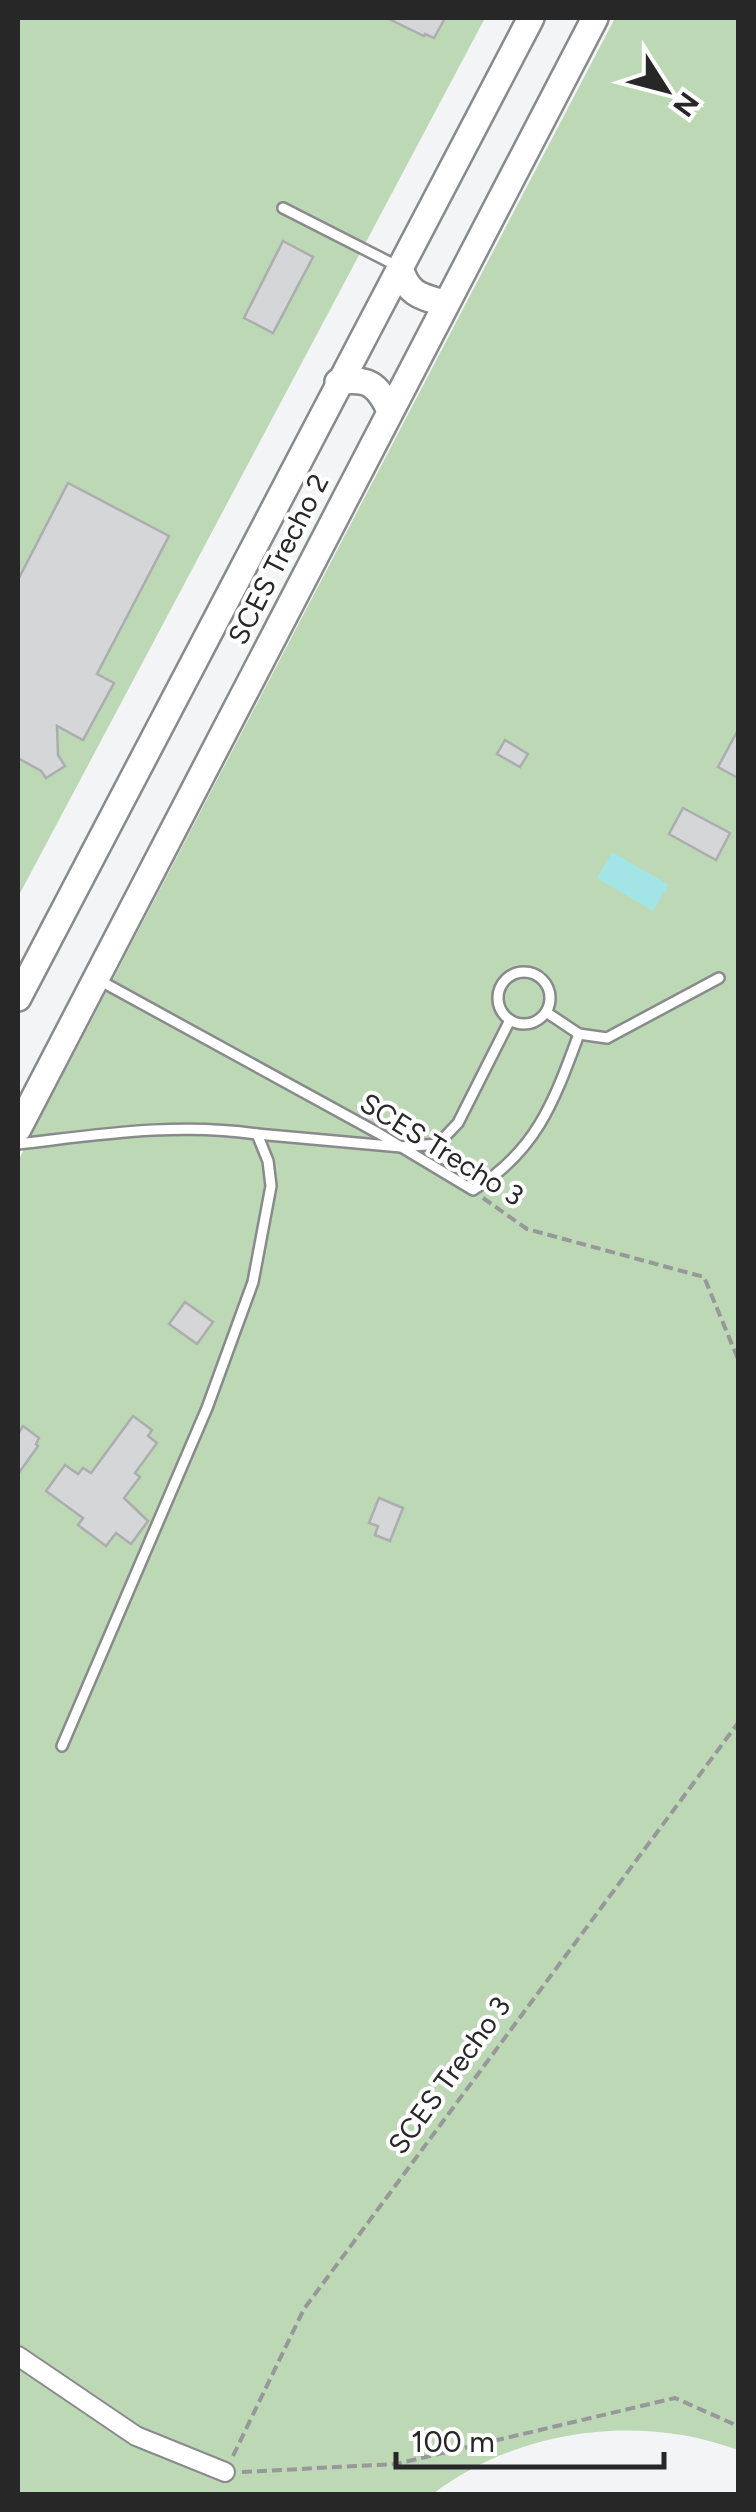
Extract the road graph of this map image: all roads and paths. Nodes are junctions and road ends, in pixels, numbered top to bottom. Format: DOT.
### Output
graph roads {
  1 [pos="531,18"];
  2 [pos="595,18"];
  3 [pos="283,208"];
  4 [pos="400,268"];
  5 [pos="444,302"];
  6 [pos="338,382"];
  7 [pos="390,411"];
  8 [pos="95,978"];
  9 [pos="719,978"];
  10 [pos="18,998"];
  11 [pos="546,1012"];
  12 [pos="510,1020"];
  13 [pos="579,1034"];
  14 [pos="18,1129"];
  15 [pos="257,1134"];
  16 [pos="18,1144"];
  17 [pos="401,1147"];
  18 [pos="473,1190"];
  19 [pos="738,1358"];
  20 [pos="738,1723"];
  21 [pos="62,1746"];
  22 [pos="18,2356"];
  23 [pos="738,2426"];
  24 [pos="225,2472"];
  1 -- 4 [label="main road, SCES Trecho 2"];
  2 -- 5 [label="main road, SCES Trecho 2"];
  3 -- 4 [label="lane"];
  4 -- 5 [label="main road"];
  4 -- 6 [label="main road, SCES Trecho 2"];
  5 -- 7 [label="main road, SCES Trecho 2"];
  6 -- 7 [label="main road"];
  6 -- 10 [label="main road, SCES Trecho 2"];
  7 -- 8 [label="main road, SCES Trecho 2"];
  8 -- 14 [label="main road, SCES Trecho 2"];
  8 -- 17 [label="lane, SCES Trecho 3"];
  9 -- 13 [label="lane"];
  11 -- 12 [label="lane"];
  11 -- 12 [label="lane"];
  11 -- 13 [label="lane"];
  12 -- 17 [label="lane"];
  13 -- 18 [label="lane"];
  15 -- 16 [label="lane"];
  15 -- 17 [label="lane"];
  15 -- 21 [label="lane"];
  17 -- 18 [label="lane, SCES Trecho 3"];
  18 -- 19 [label="path, SCES Trecho 3"];
  20 -- 24 [label="path, SCES Trecho 3"];
  22 -- 24 [label="street"];
  23 -- 24 [label="path"];
}
